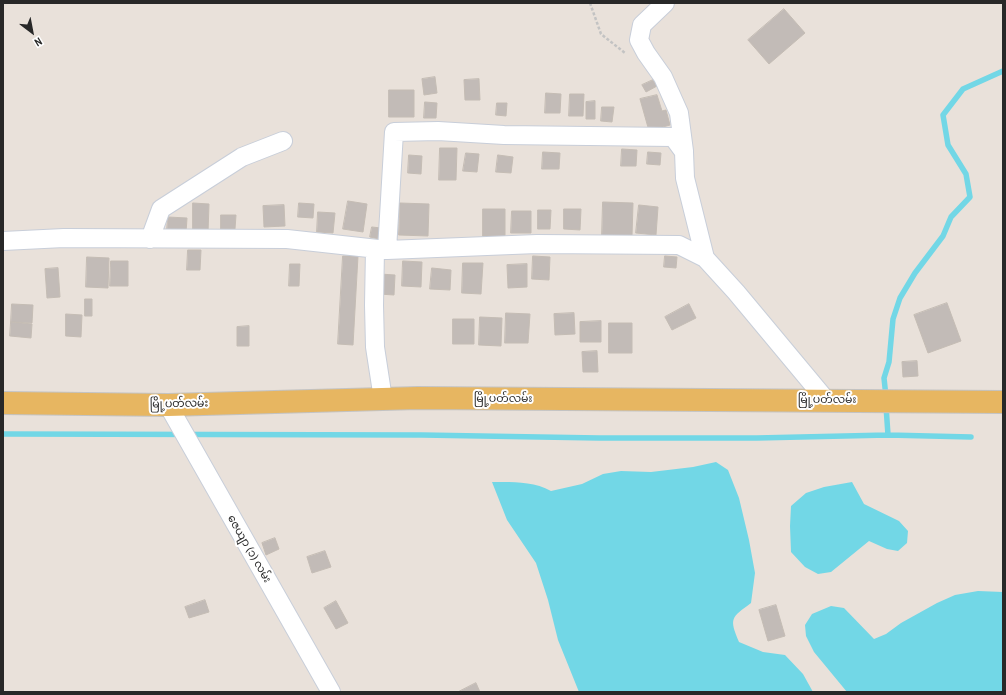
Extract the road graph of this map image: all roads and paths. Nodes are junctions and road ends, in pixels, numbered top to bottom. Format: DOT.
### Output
graph roads {
  1 [pos="590,3"];
  2 [pos="666,3"];
  3 [pos="646,54"];
  4 [pos="283,141"];
  5 [pos="684,152"];
  6 [pos="150,239"];
  7 [pos="3,242"];
  8 [pos="381,250"];
  9 [pos="705,258"];
  10 [pos="383,399"];
  11 [pos="826,400"];
  12 [pos="1003,402"];
  13 [pos="3,403"];
  14 [pos="168,405"];
  15 [pos="331,692"];
  1 -- 3 [label="path"];
  2 -- 3 [label="street"];
  3 -- 5 [label="street"];
  4 -- 6 [label="street"];
  5 -- 8 [label="street"];
  5 -- 9 [label="street"];
  6 -- 7 [label="street"];
  6 -- 8 [label="street"];
  8 -- 9 [label="street"];
  8 -- 10 [label="street"];
  9 -- 11 [label="street"];
  10 -- 11 [label="main road, မြို့ပတ်လမ်း"];
  10 -- 14 [label="main road, မြို့ပတ်လမ်း"];
  11 -- 12 [label="main road, မြို့ပတ်လမ်း"];
  13 -- 14 [label="main road, မြို့ပတ်လမ်း"];
  14 -- 15 [label="street, ဇေယျာ (၁) လမ်း"];
}
